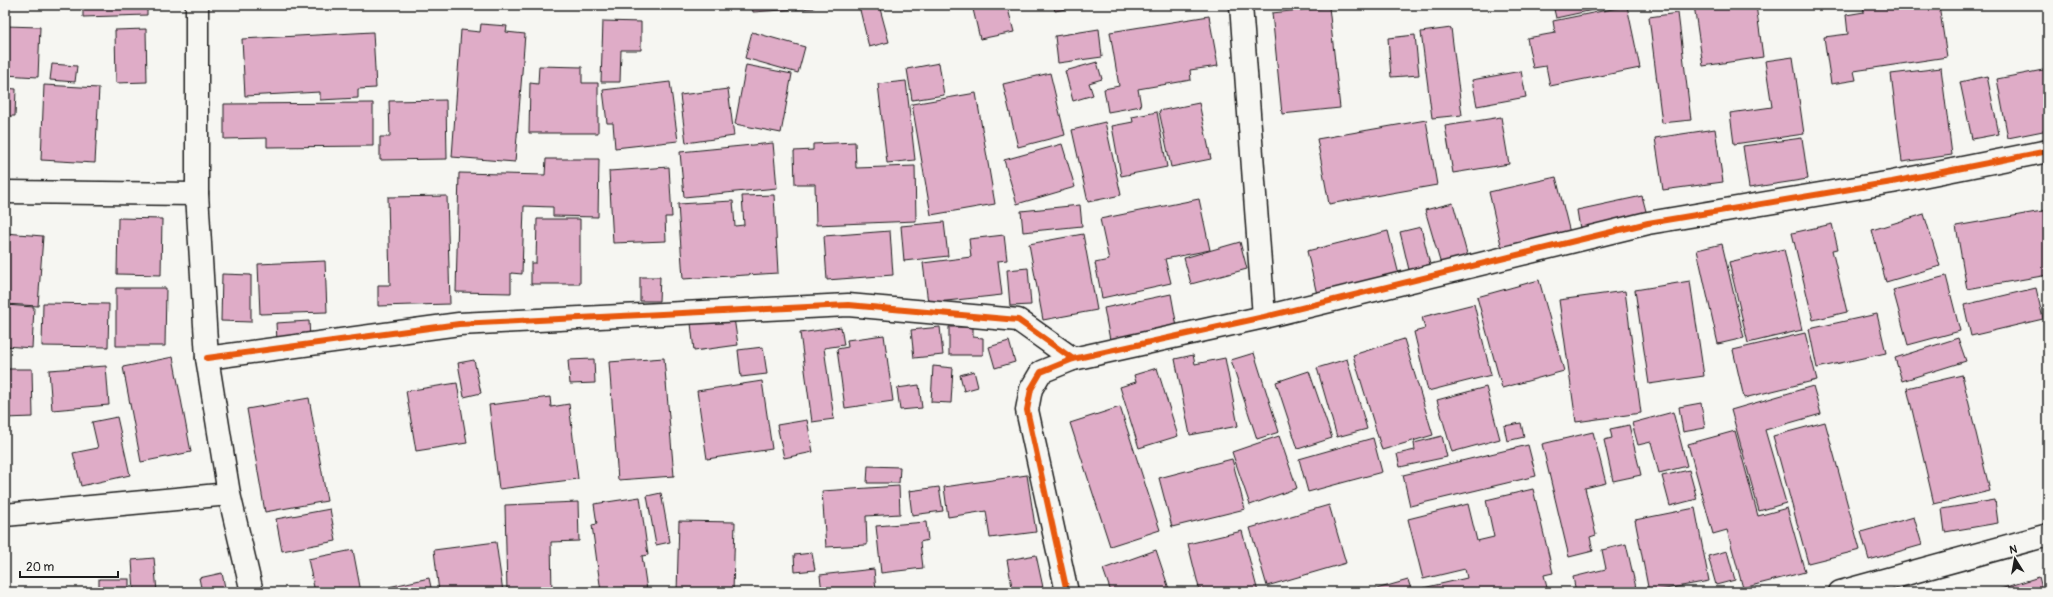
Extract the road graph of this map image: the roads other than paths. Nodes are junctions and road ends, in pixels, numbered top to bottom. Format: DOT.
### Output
graph roads {
  1 [pos="197,5"];
  2 [pos="1241,5"];
  3 [pos="2048,151"];
  4 [pos="5,192"];
  5 [pos="197,194"];
  6 [pos="1264,318"];
  7 [pos="207,358"];
  8 [pos="1073,359"];
  9 [pos="229,494"];
  10 [pos="5,515"];
  11 [pos="2048,535"];
  12 [pos="252,592"];
  13 [pos="1067,592"];
  14 [pos="1840,592"];
  1 -- 5 [label="street"];
  2 -- 6 [label="street"];
  3 -- 6 [label="street"];
  4 -- 5 [label="street"];
  5 -- 7 [label="street"];
  6 -- 8 [label="street"];
  7 -- 8 [label="street"];
  7 -- 9 [label="street"];
  8 -- 13 [label="street"];
  9 -- 10 [label="street"];
  9 -- 12 [label="street"];
  11 -- 14 [label="street"];
}
